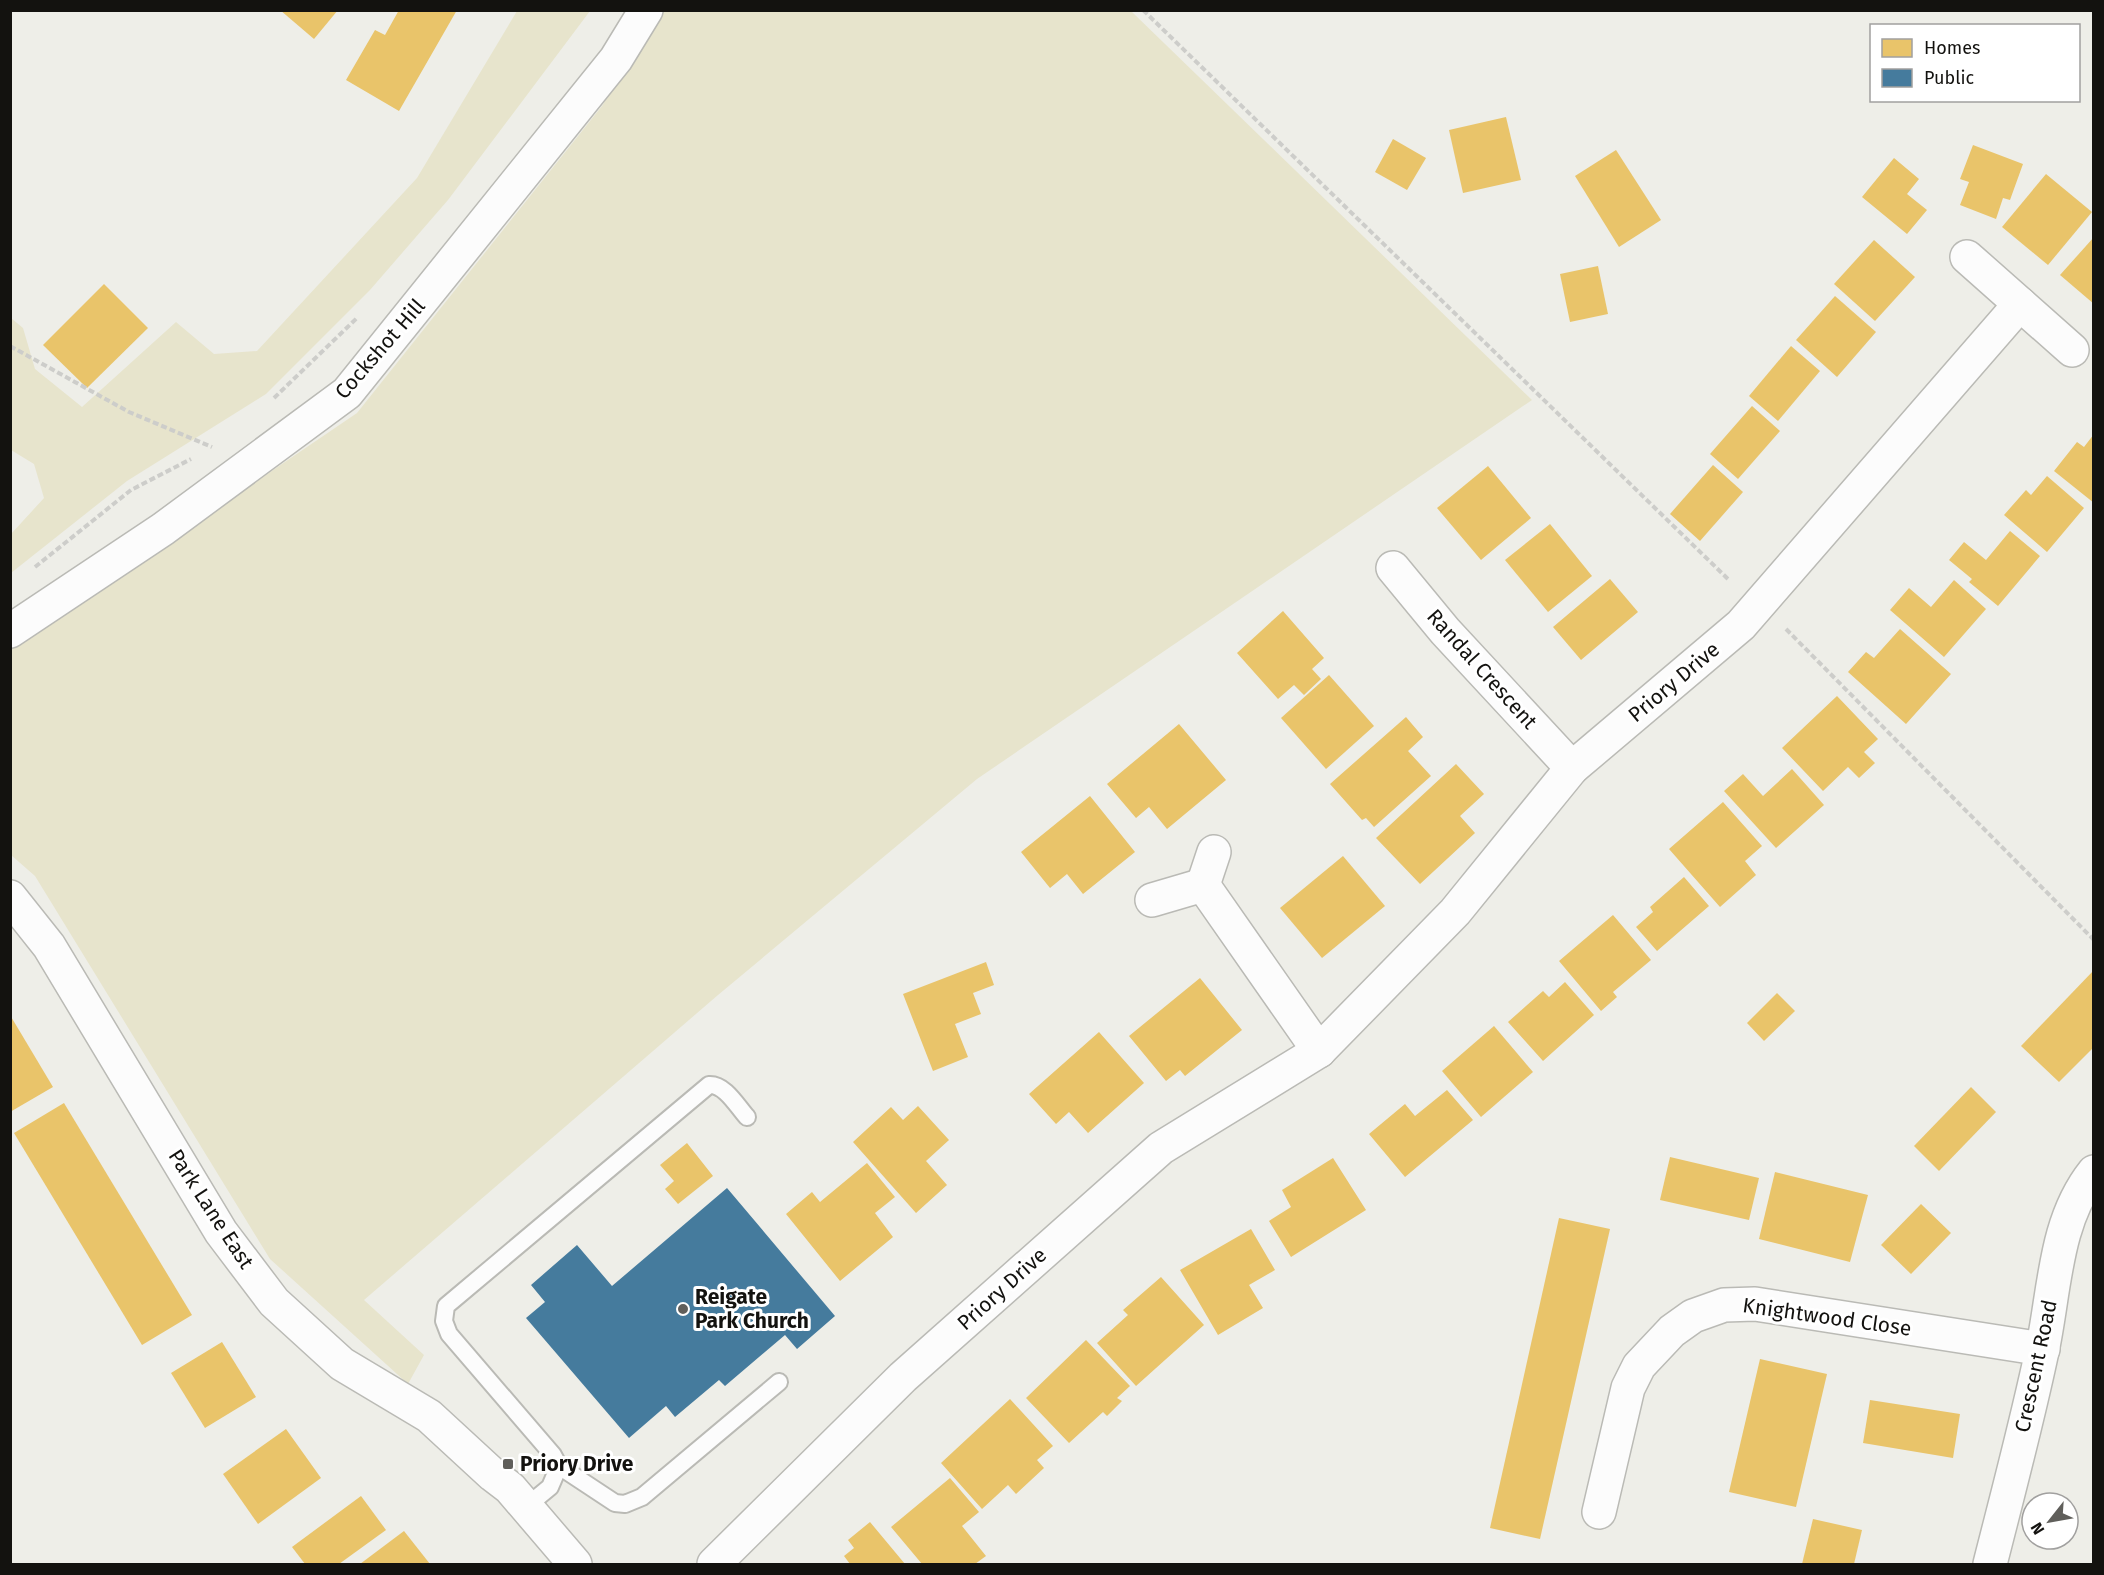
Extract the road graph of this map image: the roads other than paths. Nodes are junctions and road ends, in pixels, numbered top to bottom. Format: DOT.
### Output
graph roads {
  1 [pos="646,10"];
  2 [pos="1967,257"];
  3 [pos="2020,304"];
  4 [pos="2072,351"];
  5 [pos="1394,568"];
  6 [pos="10,631"];
  7 [pos="1572,768"];
  8 [pos="1214,852"];
  9 [pos="1203,885"];
  10 [pos="10,897"];
  11 [pos="1152,900"];
  12 [pos="1319,1051"];
  13 [pos="747,1117"];
  14 [pos="2094,1172"];
  15 [pos="2043,1349"];
  16 [pos="779,1382"];
  17 [pos="559,1466"];
  18 [pos="526,1506"];
  19 [pos="1599,1512"];
  20 [pos="575,1564"];
  21 [pos="714,1564"];
  22 [pos="1990,1564"];
  1 -- 6 [label="street, Cockshot Hill"];
  2 -- 3 [label="street"];
  3 -- 4 [label="street"];
  3 -- 7 [label="street, Priory Drive"];
  5 -- 7 [label="street, Randal Crescent"];
  7 -- 12 [label="street, Priory Drive"];
  8 -- 9 [label="street"];
  9 -- 11 [label="street"];
  9 -- 12 [label="street"];
  10 -- 18 [label="street, Park Lane East"];
  12 -- 21 [label="street, Priory Drive"];
  13 -- 17 [label="lane"];
  14 -- 15 [label="street, Crescent Road"];
  15 -- 19 [label="street, Knightwood Close"];
  15 -- 22 [label="street, Crescent Road"];
  16 -- 17 [label="lane"];
  17 -- 18 [label="lane"];
  18 -- 20 [label="street, Park Lane East"];
}
